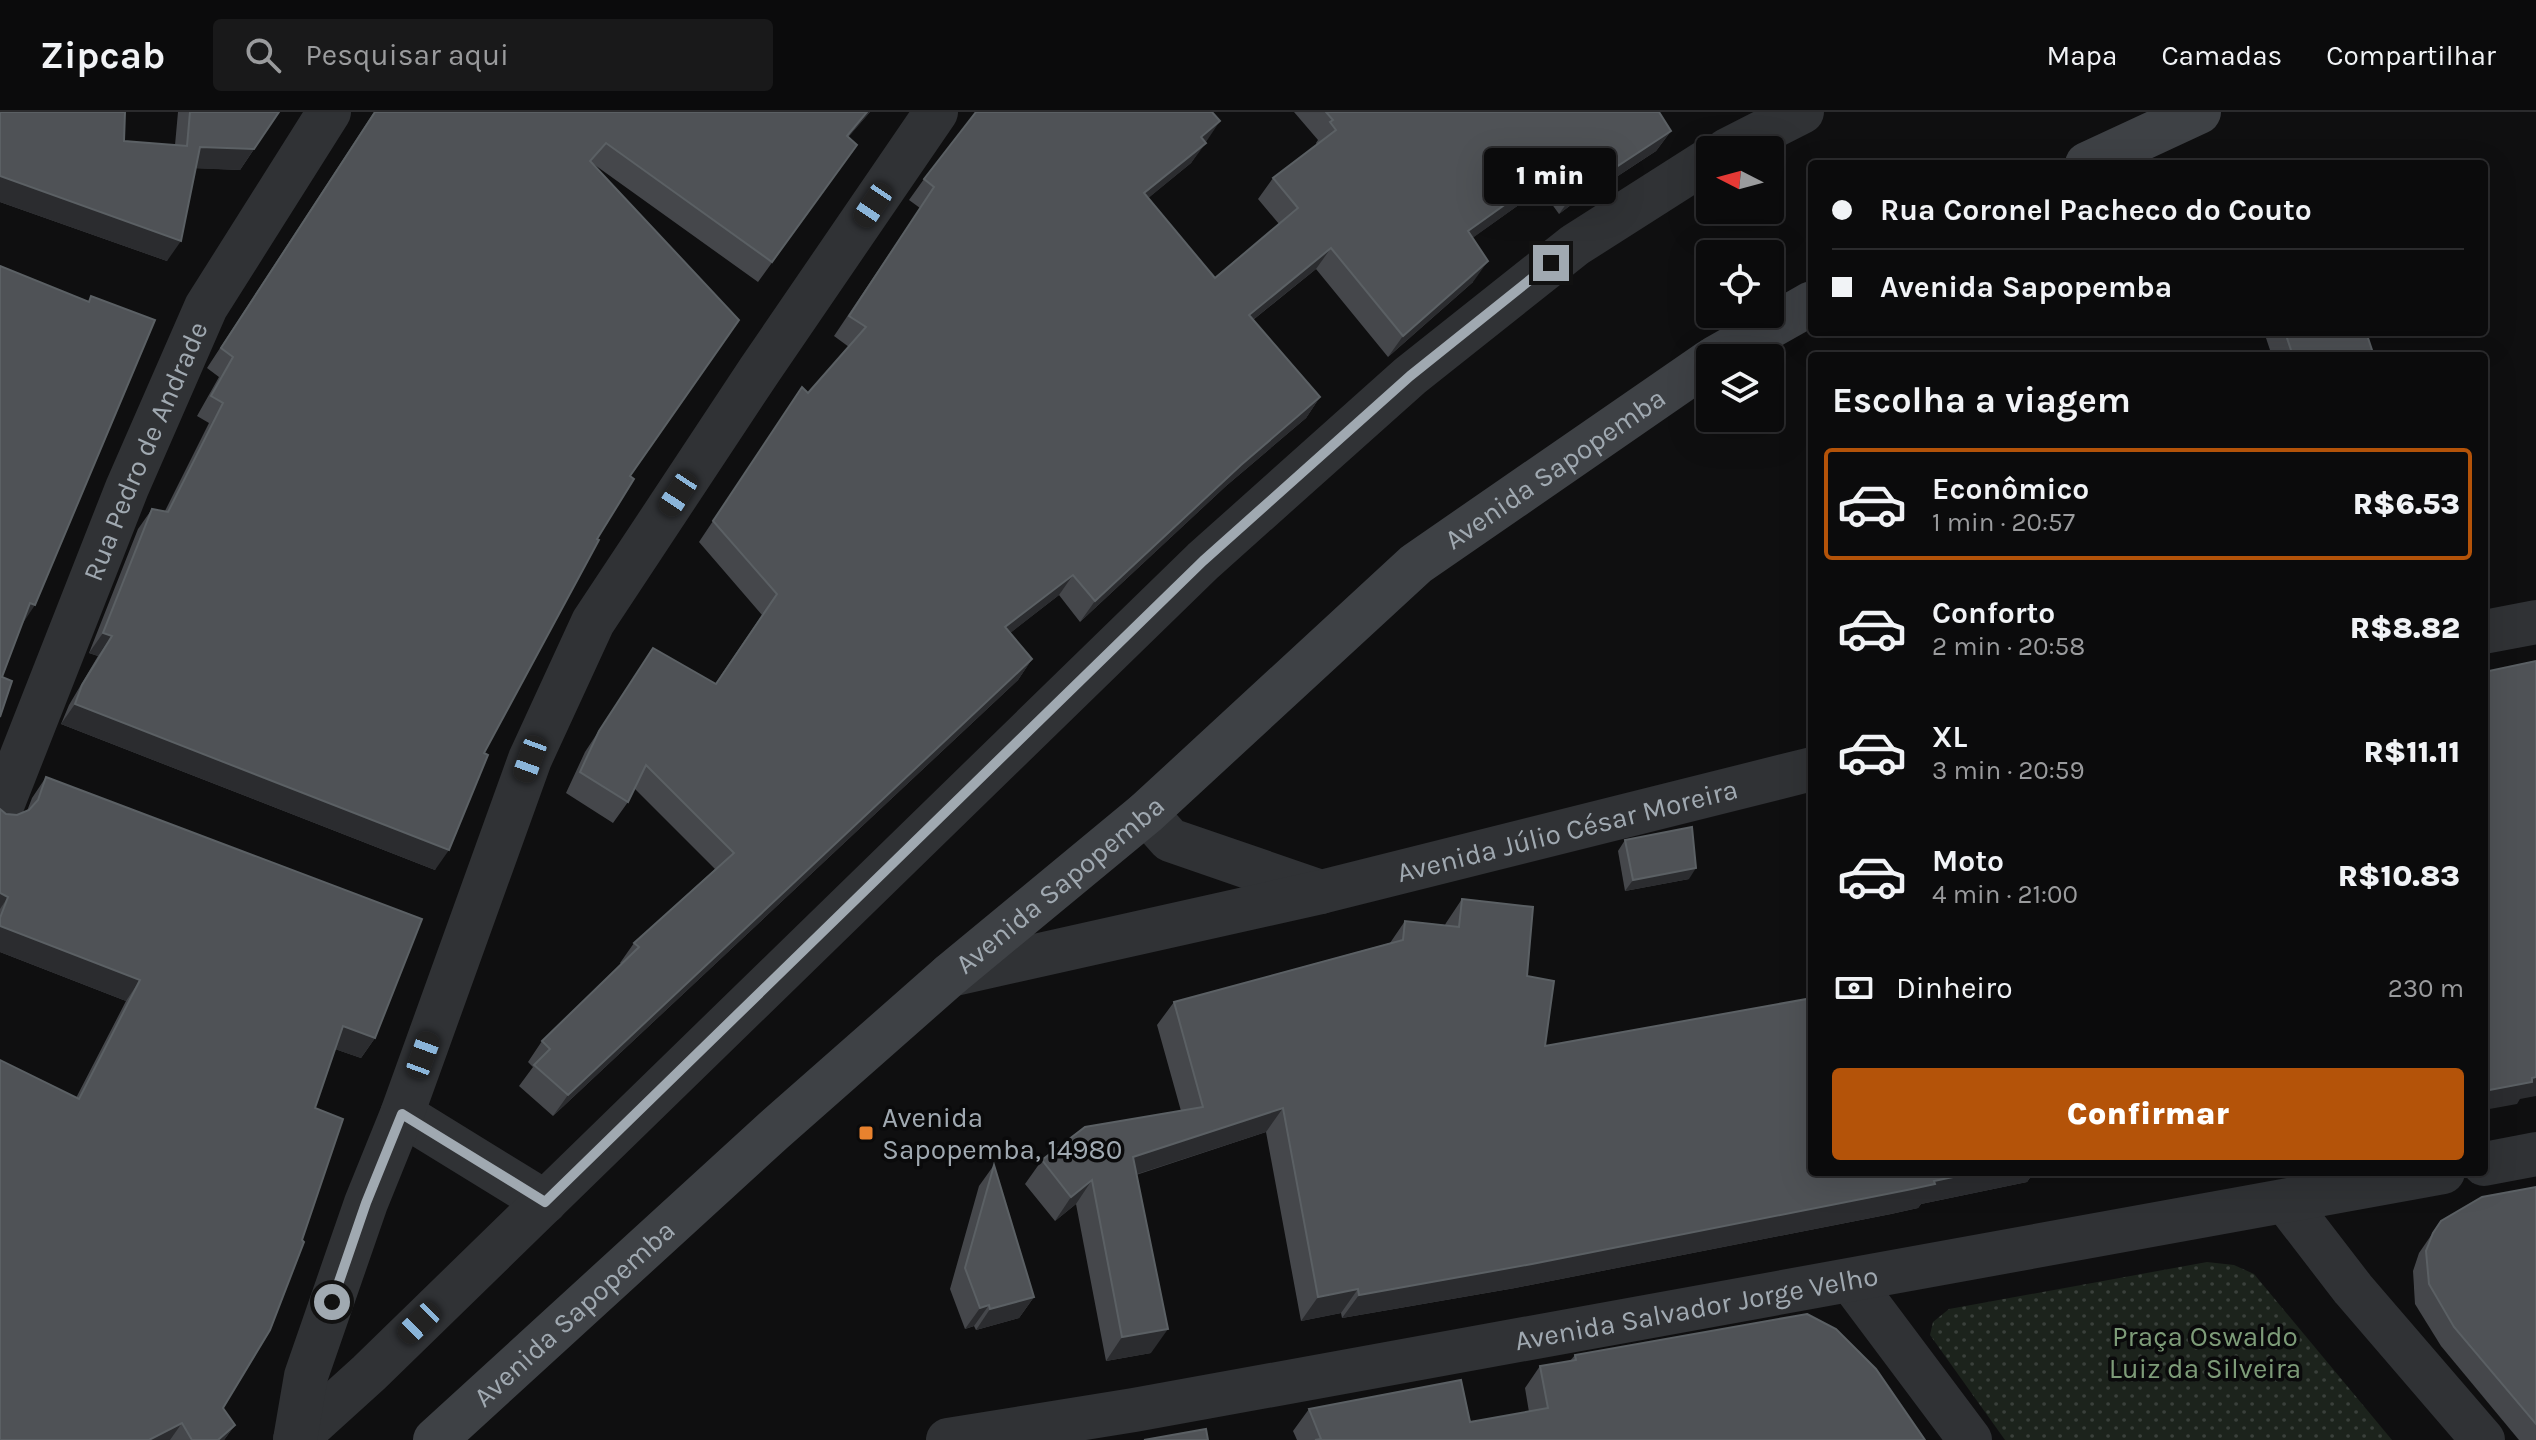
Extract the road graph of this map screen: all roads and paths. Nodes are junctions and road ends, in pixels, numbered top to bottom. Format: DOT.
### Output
graph roads {
  1 [pos="329,112"];
  2 [pos="936,112"];
  3 [pos="1802,112"];
  4 [pos="2199,112"];
  5 [pos="1755,136"];
  6 [pos="2096,160"];
  7 [pos="1696,168"];
  8 [pos="1808,305"];
  9 [pos="1739,344"];
  10 [pos="1696,370"];
  11 [pos="2536,622"];
  12 [pos="2488,631"];
  13 [pos="1808,770"];
  14 [pos="0,811"];
  15 [pos="1146,813"];
  16 [pos="1321,892"];
  17 [pos="950,975"];
  18 [pos="402,1114"];
  19 [pos="2536,1154"];
  20 [pos="2488,1163"];
  21 [pos="2422,1176"];
  22 [pos="545,1202"];
  23 [pos="2286,1202"];
  24 [pos="1851,1281"];
  25 [pos="295,1440"];
  26 [pos="435,1440"];
  27 [pos="948,1440"];
  28 [pos="1970,1440"];
  29 [pos="2483,1440"];
  1 -- 14 [label="street, Rua Pedro de Andrade"];
  2 -- 18 [label="street"];
  3 -- 5 [label="street"];
  4 -- 6 [label="main road"];
  7 -- 22 [label="street"];
  8 -- 9 [label="main road, Avenida Sapopemba"];
  10 -- 15 [label="main road, Avenida Sapopemba"];
  11 -- 12 [label="street"];
  13 -- 16 [label="street, Avenida Júlio César Moreira"];
  15 -- 16 [label="street"];
  15 -- 17 [label="main road, Avenida Sapopemba"];
  16 -- 17 [label="street, Avenida Júlio César Moreira"];
  17 -- 26 [label="main road, Avenida Sapopemba"];
  18 -- 22 [label="street"];
  18 -- 25 [label="street"];
  19 -- 20 [label="street"];
  21 -- 23 [label="street, Avenida Salvador Jorge Velho"];
  22 -- 25 [label="street"];
  23 -- 24 [label="street, Avenida Salvador Jorge Velho"];
  23 -- 29 [label="street"];
  24 -- 27 [label="street, Avenida Salvador Jorge Velho"];
  24 -- 28 [label="street"];
}
